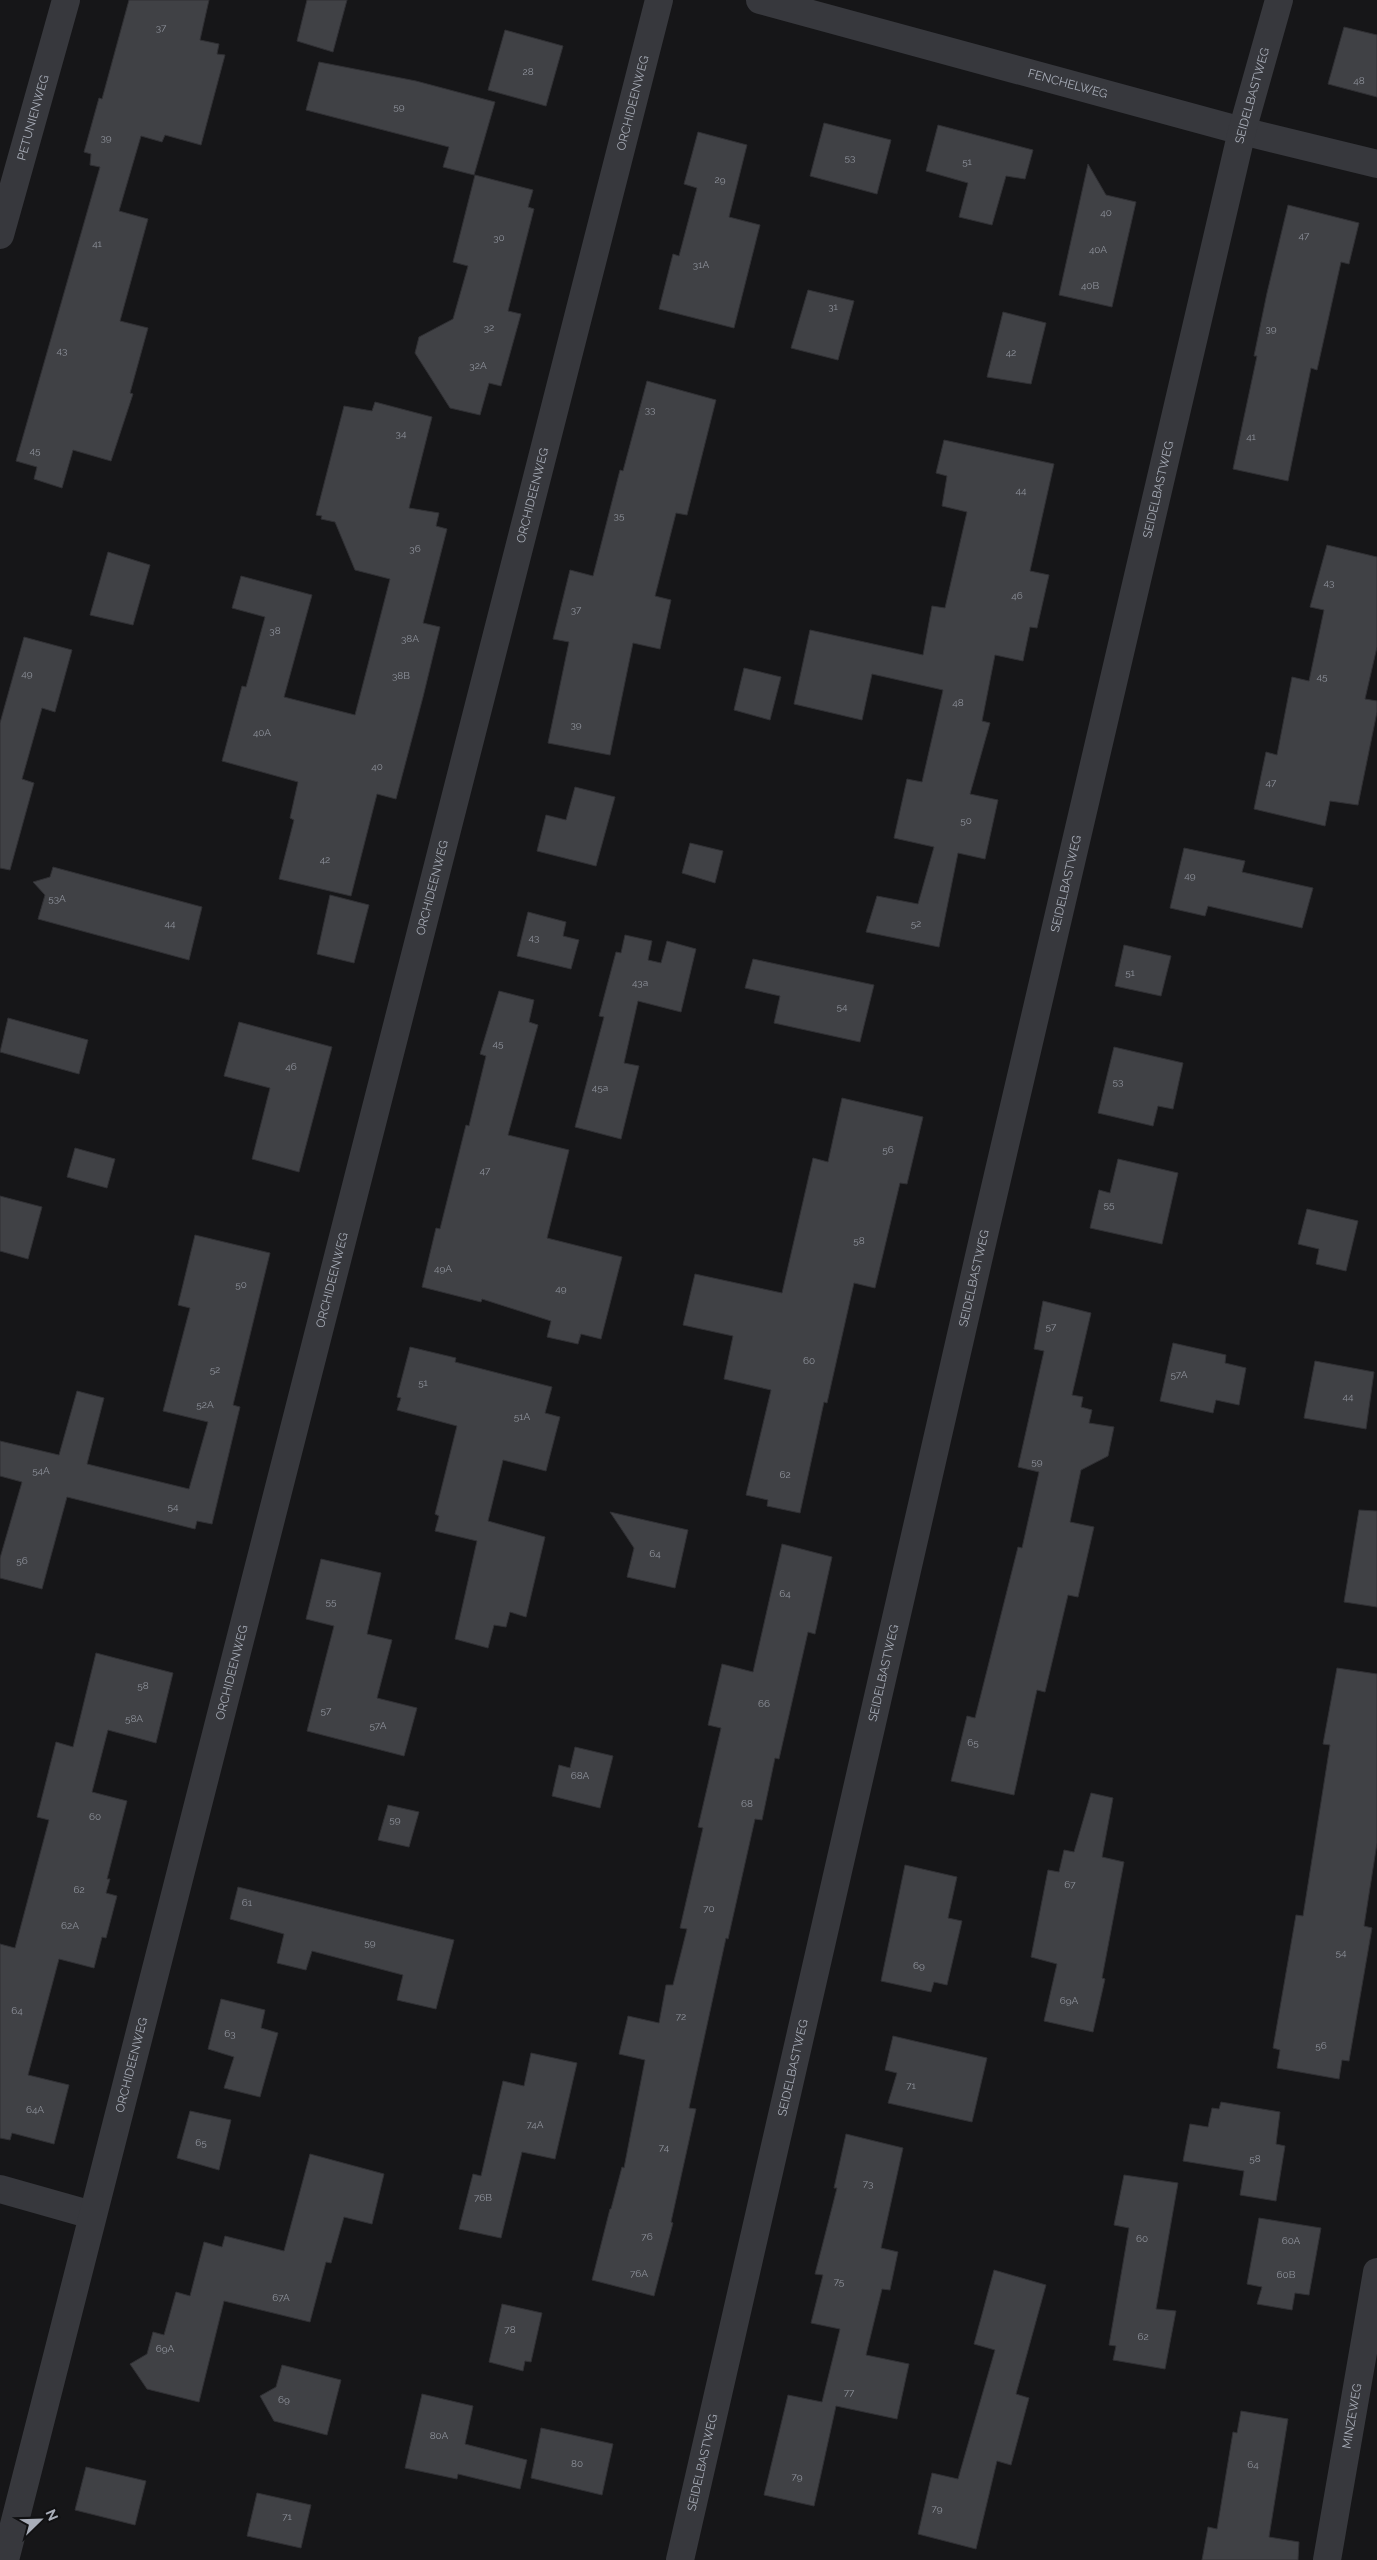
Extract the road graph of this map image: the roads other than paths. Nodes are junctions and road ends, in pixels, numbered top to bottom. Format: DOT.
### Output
graph roads {
  1 [pos="66,0"];
  2 [pos="659,0"];
  3 [pos="760,0"];
  4 [pos="1279,0"];
  5 [pos="1242,131"];
  6 [pos="1377,164"];
  7 [pos="0,235"];
  8 [pos="0,2189"];
  9 [pos="92,2215"];
  10 [pos="1377,2272"];
  11 [pos="1366,2407"];
  12 [pos="5,2560"];
  13 [pos="680,2560"];
  14 [pos="1327,2560"];
  1 -- 7 [label="street, PETUNIENWEG"];
  2 -- 9 [label="street, ORCHIDEENWEG"];
  3 -- 5 [label="street, FENCHELWEG"];
  4 -- 5 [label="street, SEIDELBASTWEG"];
  5 -- 6 [label="street, FENCHELWEG"];
  5 -- 13 [label="street, SEIDELBASTWEG"];
  8 -- 9 [label="street"];
  9 -- 12 [label="street, ORCHIDEENWEG"];
  10 -- 11 [label="street, MINZEWEG"];
  11 -- 14 [label="street, MINZEWEG"];
}
